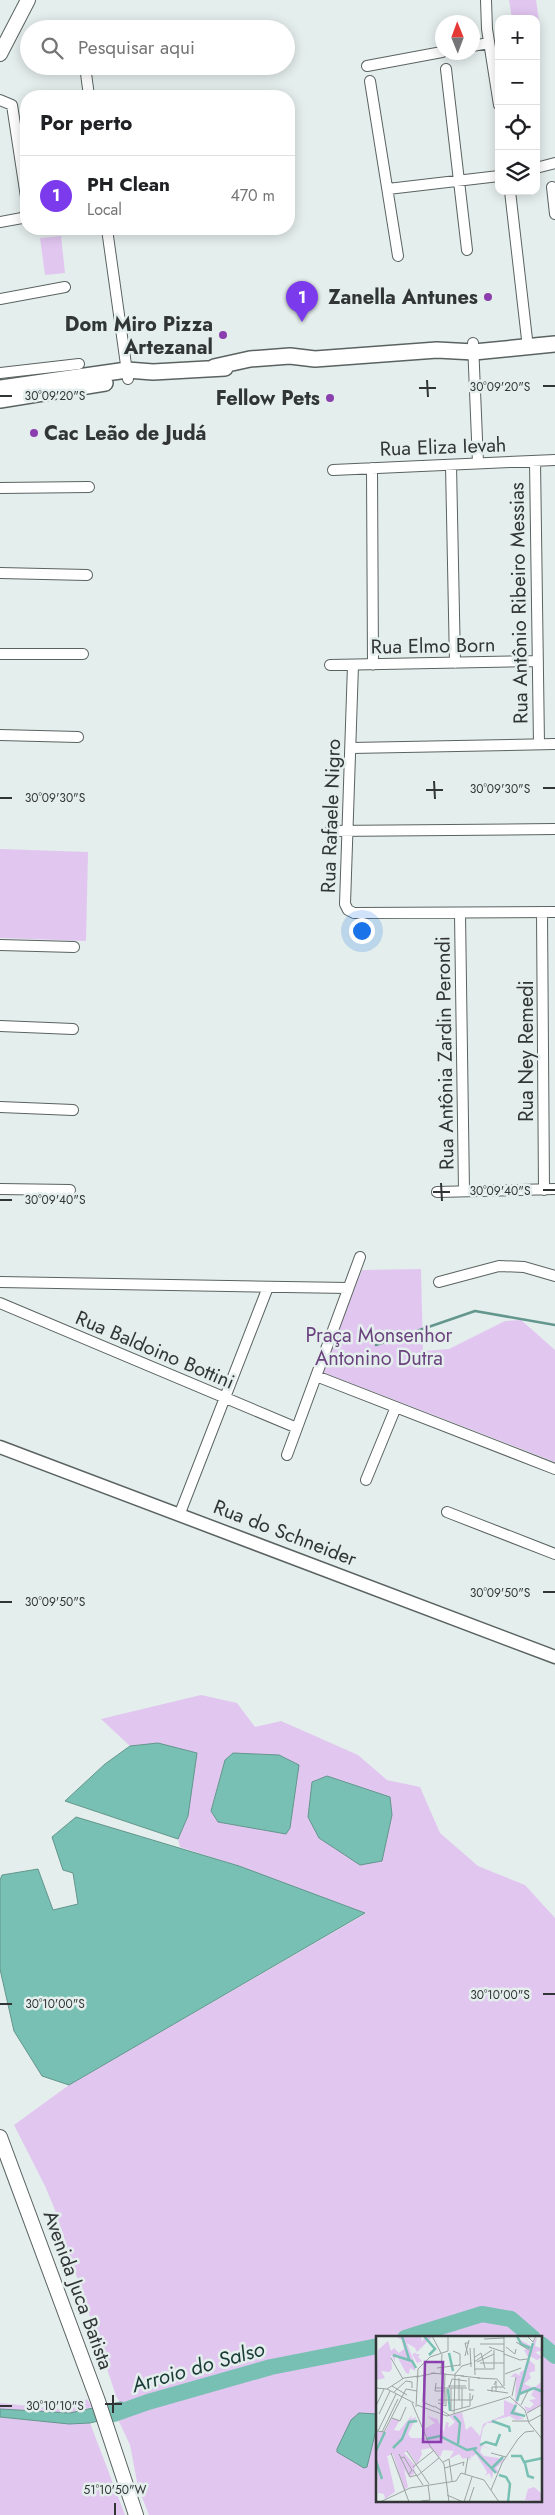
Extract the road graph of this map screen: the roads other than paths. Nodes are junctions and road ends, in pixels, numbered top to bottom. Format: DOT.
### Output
graph roads {
  1 [pos="28,0"];
  2 [pos="486,0"];
  3 [pos="489,43"];
  4 [pos="480,45"];
  5 [pos="435,53"];
  6 [pos="0,54"];
  7 [pos="367,66"];
  8 [pos="446,69"];
  9 [pos="86,75"];
  10 [pos="495,80"];
  11 [pos="370,81"];
  12 [pos="88,90"];
  13 [pos="0,100"];
  14 [pos="20,157"];
  15 [pos="555,163"];
  16 [pos="540,167"];
  17 [pos="495,176"];
  18 [pos="459,180"];
  19 [pos="552,187"];
  20 [pos="388,189"];
  21 [pos="510,195"];
  22 [pos="555,208"];
  23 [pos="20,218"];
  24 [pos="0,222"];
  25 [pos="109,235"];
  26 [pos="467,250"];
  27 [pos="398,256"];
  28 [pos="65,287"];
  29 [pos="0,300"];
  30 [pos="528,343"];
  31 [pos="555,344"];
  32 [pos="474,348"];
  33 [pos="79,364"];
  34 [pos="128,374"];
  35 [pos="0,386"];
  36 [pos="555,460"];
  37 [pos="535,461"];
  38 [pos="478,464"];
  39 [pos="451,465"];
  40 [pos="372,468"];
  41 [pos="332,470"];
  42 [pos="89,487"];
  43 [pos="0,488"];
  44 [pos="0,573"];
  45 [pos="87,575"];
  46 [pos="0,654"];
  47 [pos="83,654"];
  48 [pos="538,661"];
  49 [pos="455,663"];
  50 [pos="353,665"];
  51 [pos="373,665"];
  52 [pos="330,666"];
  53 [pos="0,735"];
  54 [pos="78,737"];
  55 [pos="539,744"];
  56 [pos="555,744"];
  57 [pos="351,748"];
  58 [pos="555,829"];
  59 [pos="330,831"];
  60 [pos="346,831"];
  61 [pos="542,912"];
  62 [pos="555,912"];
  63 [pos="460,914"];
  64 [pos="0,945"];
  65 [pos="74,947"];
  66 [pos="0,1026"];
  67 [pos="73,1029"];
  68 [pos="0,1106"];
  69 [pos="73,1110"];
  70 [pos="0,1189"];
  71 [pos="70,1190"];
  72 [pos="550,1190"];
  73 [pos="464,1191"];
  74 [pos="437,1192"];
  75 [pos="360,1256"];
  76 [pos="555,1276"];
  77 [pos="0,1282"];
  78 [pos="438,1282"];
  79 [pos="268,1287"];
  80 [pos="348,1288"];
  81 [pos="0,1303"];
  82 [pos="316,1376"];
  83 [pos="225,1398"];
  84 [pos="396,1407"];
  85 [pos="297,1428"];
  86 [pos="0,1447"];
  87 [pos="287,1455"];
  88 [pos="555,1469"];
  89 [pos="366,1480"];
  90 [pos="447,1512"];
  91 [pos="180,1513"];
  92 [pos="555,1554"];
  93 [pos="555,1657"];
  94 [pos="0,2137"];
  95 [pos="136,2515"];
  1 -- 6 [label="main road"];
  2 -- 3 [label="street"];
  3 -- 4 [label="street"];
  3 -- 10 [label="street"];
  5 -- 7 [label="street"];
  8 -- 18 [label="street"];
  9 -- 12 [label="street"];
  11 -- 20 [label="street"];
  13 -- 14 [label="street"];
  15 -- 16 [label="street"];
  17 -- 18 [label="street"];
  18 -- 20 [label="street"];
  18 -- 26 [label="street"];
  19 -- 22 [label="street"];
  20 -- 27 [label="street"];
  21 -- 30 [label="street"];
  23 -- 24 [label="street"];
  25 -- 34 [label="street"];
  28 -- 29 [label="street"];
  30 -- 31 [label="main road"];
  30 -- 32 [label="main road"];
  32 -- 34 [label="main road"];
  32 -- 38 [label="street"];
  33 -- 35 [label="street"];
  34 -- 35 [label="main road"];
  36 -- 37 [label="street, Rua Eliza Ievah"];
  37 -- 38 [label="street, Rua Eliza Ievah"];
  37 -- 48 [label="street, Rua Antônio Ribeiro Messias"];
  38 -- 39 [label="street, Rua Eliza Ievah"];
  39 -- 40 [label="street, Rua Eliza Ievah"];
  39 -- 49 [label="street"];
  40 -- 41 [label="street, Rua Eliza Ievah"];
  40 -- 51 [label="street"];
  42 -- 43 [label="street"];
  44 -- 45 [label="street"];
  46 -- 47 [label="street"];
  48 -- 49 [label="street, Rua Elmo Born"];
  48 -- 55 [label="street, Rua Antônio Ribeiro Messias"];
  49 -- 51 [label="street, Rua Elmo Born"];
  50 -- 51 [label="street, Rua Elmo Born"];
  50 -- 52 [label="street, Rua Elmo Born"];
  50 -- 57 [label="street, Rua Rafaele Nigro"];
  53 -- 54 [label="street"];
  55 -- 56 [label="street"];
  55 -- 57 [label="street"];
  57 -- 60 [label="street, Rua Rafaele Nigro"];
  58 -- 60 [label="street"];
  59 -- 60 [label="street"];
  60 -- 63 [label="street, Rua Rafaele Nigro"];
  61 -- 62 [label="street, Rua Rafaele Nigro"];
  61 -- 63 [label="street, Rua Rafaele Nigro"];
  61 -- 72 [label="street, Rua Ney Remedi"];
  63 -- 73 [label="street, Rua Antônia Zardin Perondi"];
  64 -- 65 [label="street"];
  66 -- 67 [label="street"];
  68 -- 69 [label="street"];
  70 -- 71 [label="street"];
  72 -- 73 [label="street"];
  73 -- 74 [label="street"];
  75 -- 80 [label="street"];
  76 -- 78 [label="street"];
  77 -- 79 [label="street"];
  79 -- 80 [label="street"];
  79 -- 83 [label="street"];
  80 -- 82 [label="street"];
  81 -- 83 [label="street, Rua Baldoino Bottini"];
  82 -- 84 [label="street"];
  82 -- 85 [label="street"];
  83 -- 85 [label="street, Rua Baldoino Bottini"];
  83 -- 91 [label="street"];
  84 -- 88 [label="street"];
  84 -- 89 [label="street"];
  85 -- 87 [label="street"];
  86 -- 91 [label="street, Rua do Schneider"];
  90 -- 92 [label="street"];
  91 -- 93 [label="street, Rua do Schneider"];
  94 -- 95 [label="main road, Avenida Juca Batista"];
}
